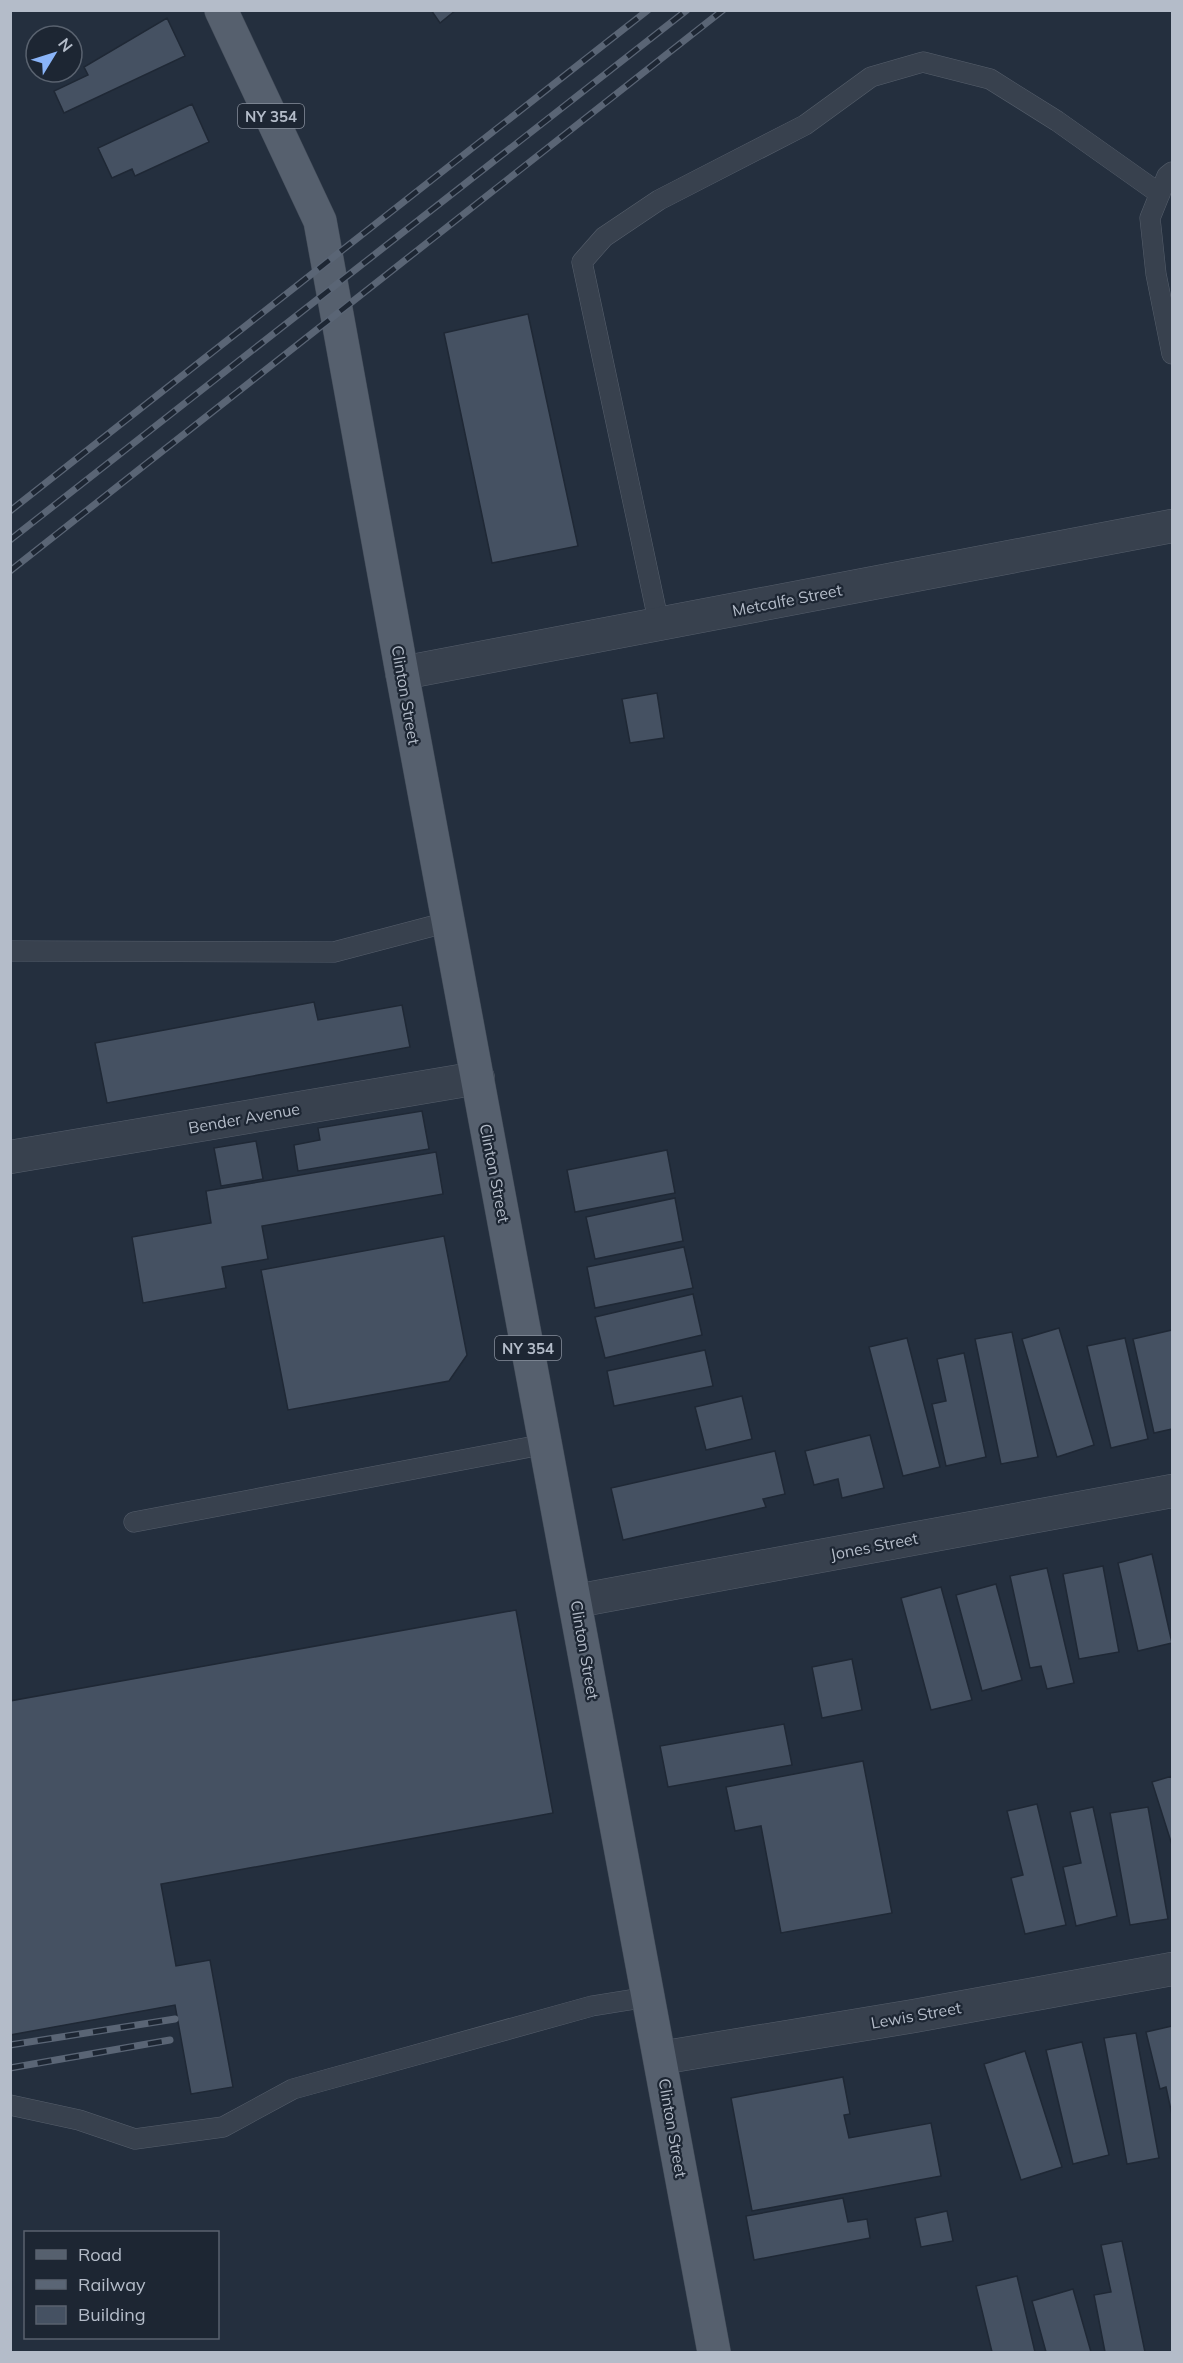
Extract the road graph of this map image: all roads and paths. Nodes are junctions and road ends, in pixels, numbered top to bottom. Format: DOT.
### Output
graph roads {
  1 [pos="221,10"];
  2 [pos="1173,172"];
  3 [pos="1160,194"];
  4 [pos="1173,354"];
  5 [pos="1173,526"];
  6 [pos="659,624"];
  7 [pos="402,673"];
  8 [pos="448,922"];
  9 [pos="10,951"];
  10 [pos="477,1078"];
  11 [pos="10,1157"];
  12 [pos="546,1443"];
  13 [pos="1173,1491"];
  14 [pos="134,1522"];
  15 [pos="576,1601"];
  16 [pos="1173,1969"];
  17 [pos="648,1997"];
  18 [pos="660,2058"];
  19 [pos="10,2105"];
  20 [pos="714,2352"];
  1 -- 7 [label="main road, Clinton Street / NY 354"];
  2 -- 3 [label="lane"];
  3 -- 4 [label="lane"];
  3 -- 6 [label="lane"];
  5 -- 6 [label="street, Metcalfe Street"];
  6 -- 7 [label="street, Metcalfe Street"];
  7 -- 8 [label="main road, Clinton Street / NY 354"];
  8 -- 9 [label="lane"];
  8 -- 10 [label="main road, Clinton Street / NY 354"];
  10 -- 11 [label="street, Bender Avenue"];
  10 -- 12 [label="main road, Clinton Street / NY 354"];
  12 -- 14 [label="lane"];
  12 -- 15 [label="main road, Clinton Street / NY 354"];
  13 -- 15 [label="street, Jones Street"];
  15 -- 17 [label="main road, Clinton Street / NY 354"];
  16 -- 18 [label="street, Lewis Street"];
  17 -- 18 [label="main road, Clinton Street / NY 354"];
  17 -- 19 [label="lane"];
  18 -- 20 [label="main road, Clinton Street / NY 354"];
}
